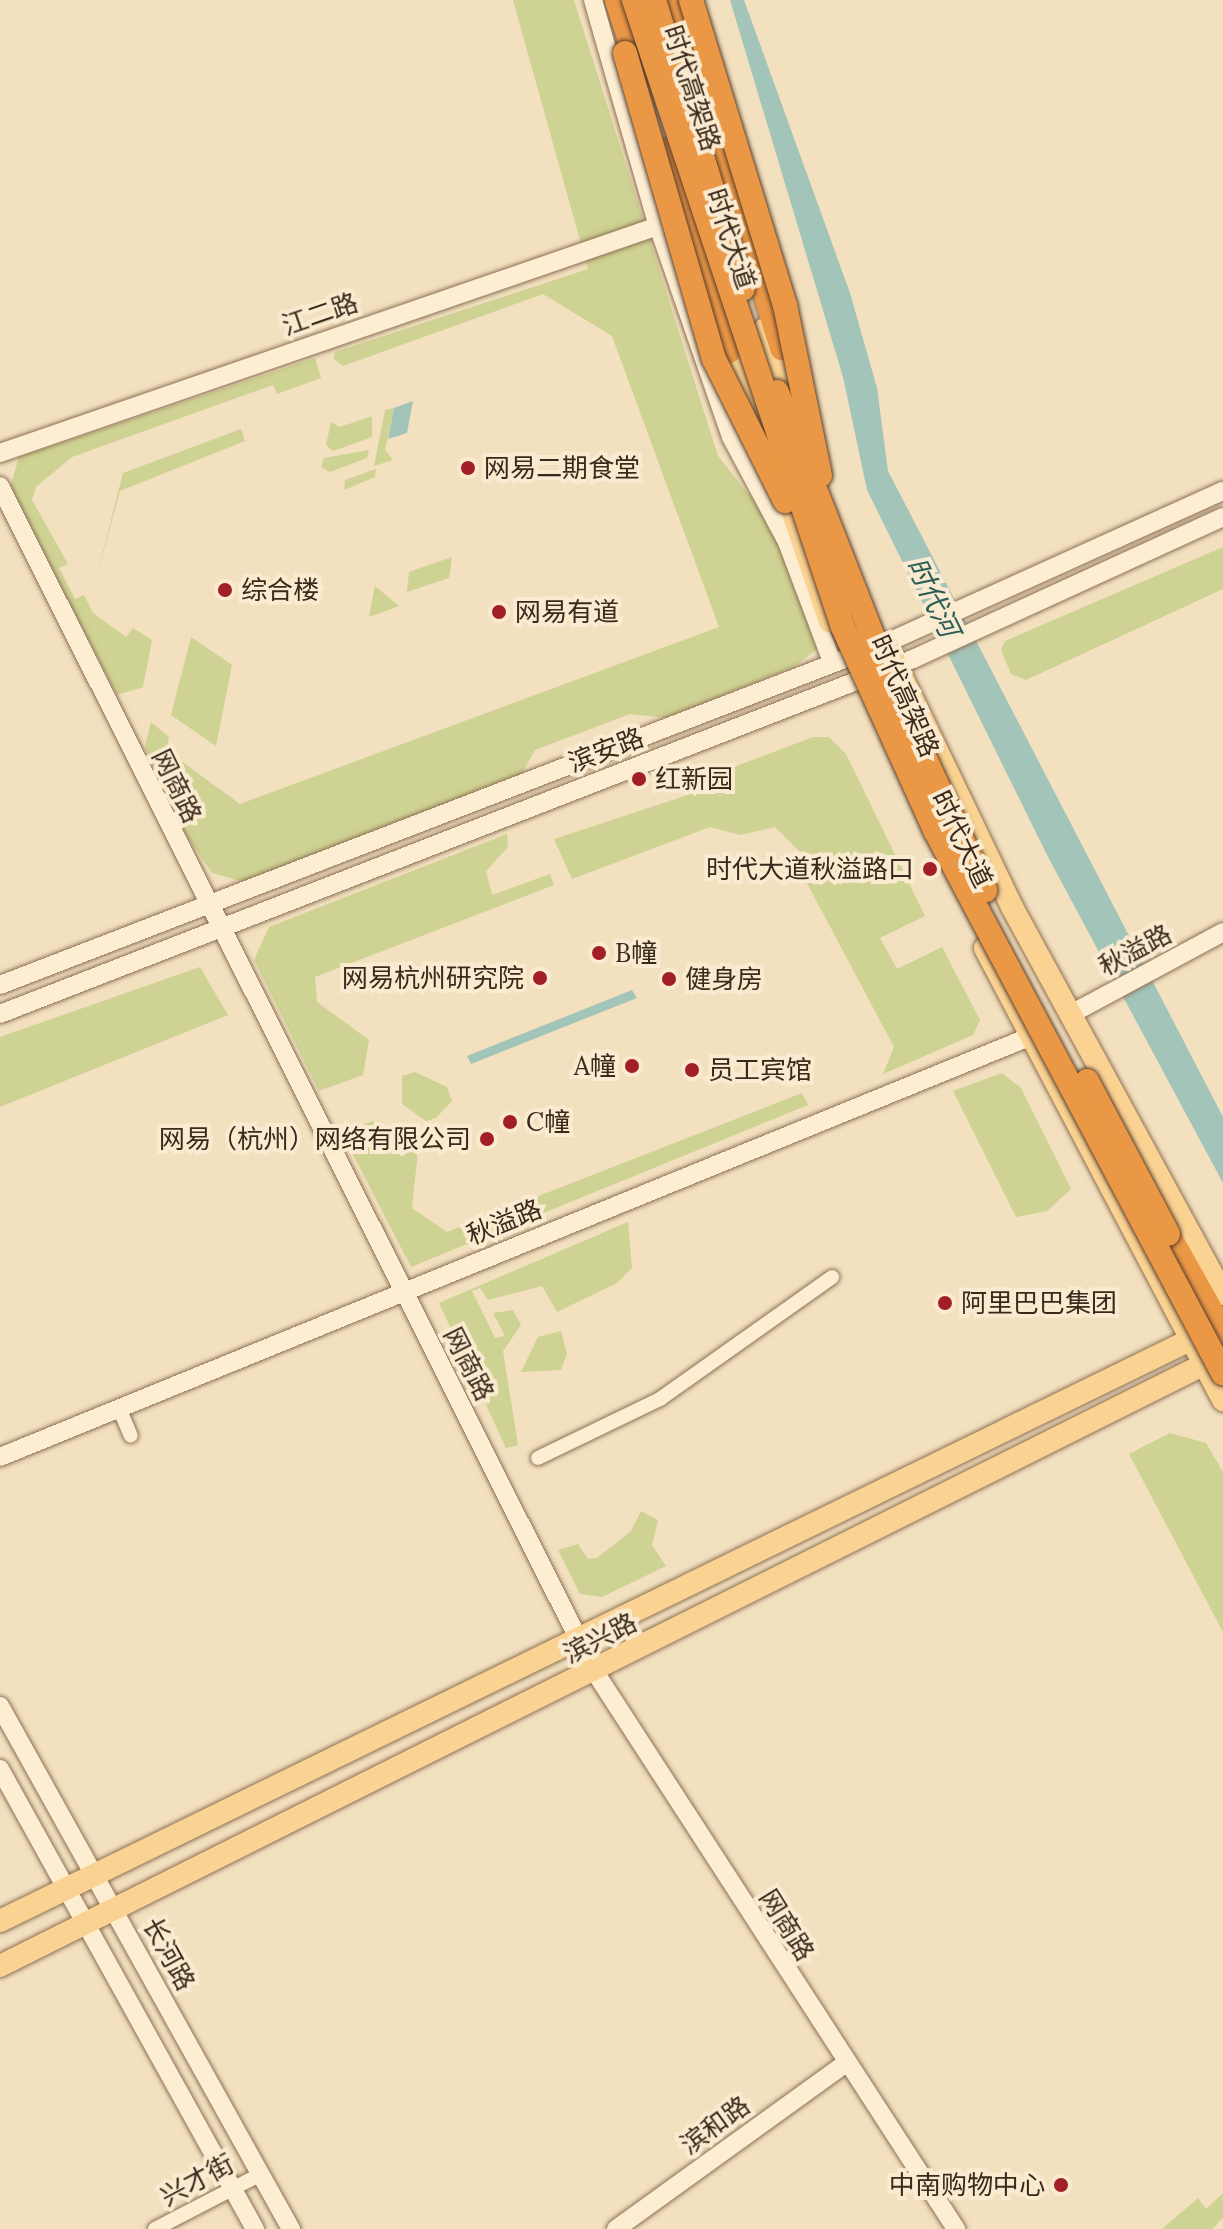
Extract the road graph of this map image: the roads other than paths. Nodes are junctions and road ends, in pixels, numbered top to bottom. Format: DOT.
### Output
graph roads {
  1 [pos="593,0"];
  2 [pos="609,0"];
  3 [pos="617,0"];
  4 [pos="626,0"];
  5 [pos="634,0"];
  6 [pos="654,0"];
  7 [pos="665,0"];
  8 [pos="673,0"];
  9 [pos="691,0"];
  10 [pos="625,53"];
  11 [pos="658,226"];
  12 [pos="782,348"];
  13 [pos="729,351"];
  14 [pos="790,406"];
  15 [pos="757,412"];
  16 [pos="0,453"];
  17 [pos="771,454"];
  18 [pos="0,486"];
  19 [pos="1223,491"];
  20 [pos="1223,517"];
  21 [pos="779,527"];
  22 [pos="836,576"];
  23 [pos="886,643"];
  24 [pos="838,660"];
  25 [pos="896,665"];
  26 [pos="854,680"];
  27 [pos="206,904"];
  28 [pos="220,929"];
  29 [pos="1223,932"];
  30 [pos="0,985"];
  31 [pos="0,1014"];
  32 [pos="1071,1014"];
  33 [pos="1029,1037"];
  34 [pos="832,1277"];
  35 [pos="403,1291"];
  36 [pos="1223,1294"];
  37 [pos="1223,1332"];
  38 [pos="1223,1339"];
  39 [pos="1190,1340"];
  40 [pos="1217,1364"];
  41 [pos="1223,1400"];
  42 [pos="119,1408"];
  43 [pos="131,1436"];
  44 [pos="0,1457"];
  45 [pos="538,1458"];
  46 [pos="581,1643"];
  47 [pos="595,1672"];
  48 [pos="0,1706"];
  49 [pos="0,1769"];
  50 [pos="96,1875"];
  51 [pos="66,1891"];
  52 [pos="117,1912"];
  53 [pos="0,1921"];
  54 [pos="87,1927"];
  55 [pos="0,1966"];
  56 [pos="845,2064"];
  57 [pos="261,2174"];
  58 [pos="233,2189"];
  59 [pos="155,2229"];
  60 [pos="255,2229"];
  61 [pos="291,2229"];
  62 [pos="616,2229"];
  63 [pos="956,2229"];
  1 -- 11 [label="main road"];
  2 -- 10 [label="main road"];
  3 -- 13 [label="highway"];
  4 -- 15 [label="main road, 时代大道"];
  5 -- 22 [label="highway, 时代高架路, bridge"];
  6 -- 22 [label="highway, 时代高架路, bridge"];
  7 -- 14 [label="main road, 时代大道"];
  8 -- 12 [label="highway"];
  9 -- 22 [label="highway, bridge"];
  10 -- 22 [label="highway, bridge"];
  11 -- 16 [label="main road, 江二路"];
  11 -- 21 [label="main road"];
  12 -- 14 [label="main road"];
  13 -- 15 [label="main road"];
  14 -- 23 [label="main road, 时代大道"];
  15 -- 17 [label="main road, 时代大道"];
  17 -- 21 [label="main road"];
  17 -- 24 [label="main road, 时代大道"];
  18 -- 27 [label="main road, 网商路"];
  19 -- 23 [label="main road, 滨安路"];
  20 -- 25 [label="main road, 滨安路"];
  21 -- 24 [label="main road"];
  22 -- 37 [label="highway, 时代高架路, bridge"];
  22 -- 40 [label="highway, 时代高架路, bridge"];
  23 -- 24 [label="main road, 滨安路"];
  23 -- 25 [label="main road, 时代大道"];
  24 -- 26 [label="main road, 时代大道"];
  24 -- 27 [label="main road, 滨安路"];
  25 -- 26 [label="main road, 滨安路"];
  25 -- 32 [label="main road, 时代大道"];
  26 -- 28 [label="main road, 滨安路"];
  26 -- 33 [label="main road, 时代大道"];
  27 -- 28 [label="main road, 网商路"];
  27 -- 30 [label="main road, 滨安路"];
  28 -- 31 [label="main road, 滨安路"];
  28 -- 35 [label="main road, 网商路"];
  29 -- 32 [label="main road, 秋溢路"];
  32 -- 36 [label="main road, 时代大道"];
  33 -- 35 [label="main road, 秋溢路"];
  33 -- 39 [label="main road, 时代大道"];
  34 -- 45 [label="street"];
  35 -- 42 [label="main road, 秋溢路"];
  35 -- 46 [label="main road, 网商路"];
  38 -- 39 [label="main road, 滨兴路"];
  39 -- 40 [label="main road, 时代大道"];
  39 -- 46 [label="main road, 滨兴路"];
  40 -- 41 [label="main road, 时代大道"];
  40 -- 47 [label="main road, 滨兴路"];
  42 -- 43 [label="street"];
  42 -- 44 [label="main road, 秋溢路"];
  46 -- 47 [label="main road, 网商路"];
  46 -- 50 [label="main road, 滨兴路"];
  47 -- 52 [label="main road, 滨兴路"];
  47 -- 56 [label="main road, 网商路"];
  48 -- 50 [label="main road, 长河路"];
  49 -- 51 [label="main road"];
  50 -- 51 [label="main road, 滨兴路"];
  50 -- 52 [label="main road, 长河路"];
  51 -- 53 [label="main road, 滨兴路"];
  51 -- 54 [label="main road"];
  52 -- 54 [label="main road, 滨兴路"];
  52 -- 57 [label="main road, 长河路"];
  54 -- 55 [label="main road, 滨兴路"];
  54 -- 58 [label="main road"];
  56 -- 62 [label="main road, 滨和路"];
  56 -- 63 [label="main road, 网商路"];
  57 -- 58 [label="street, 兴才街"];
  57 -- 61 [label="main road, 长河路"];
  58 -- 59 [label="street, 兴才街"];
  58 -- 60 [label="main road"];
}
